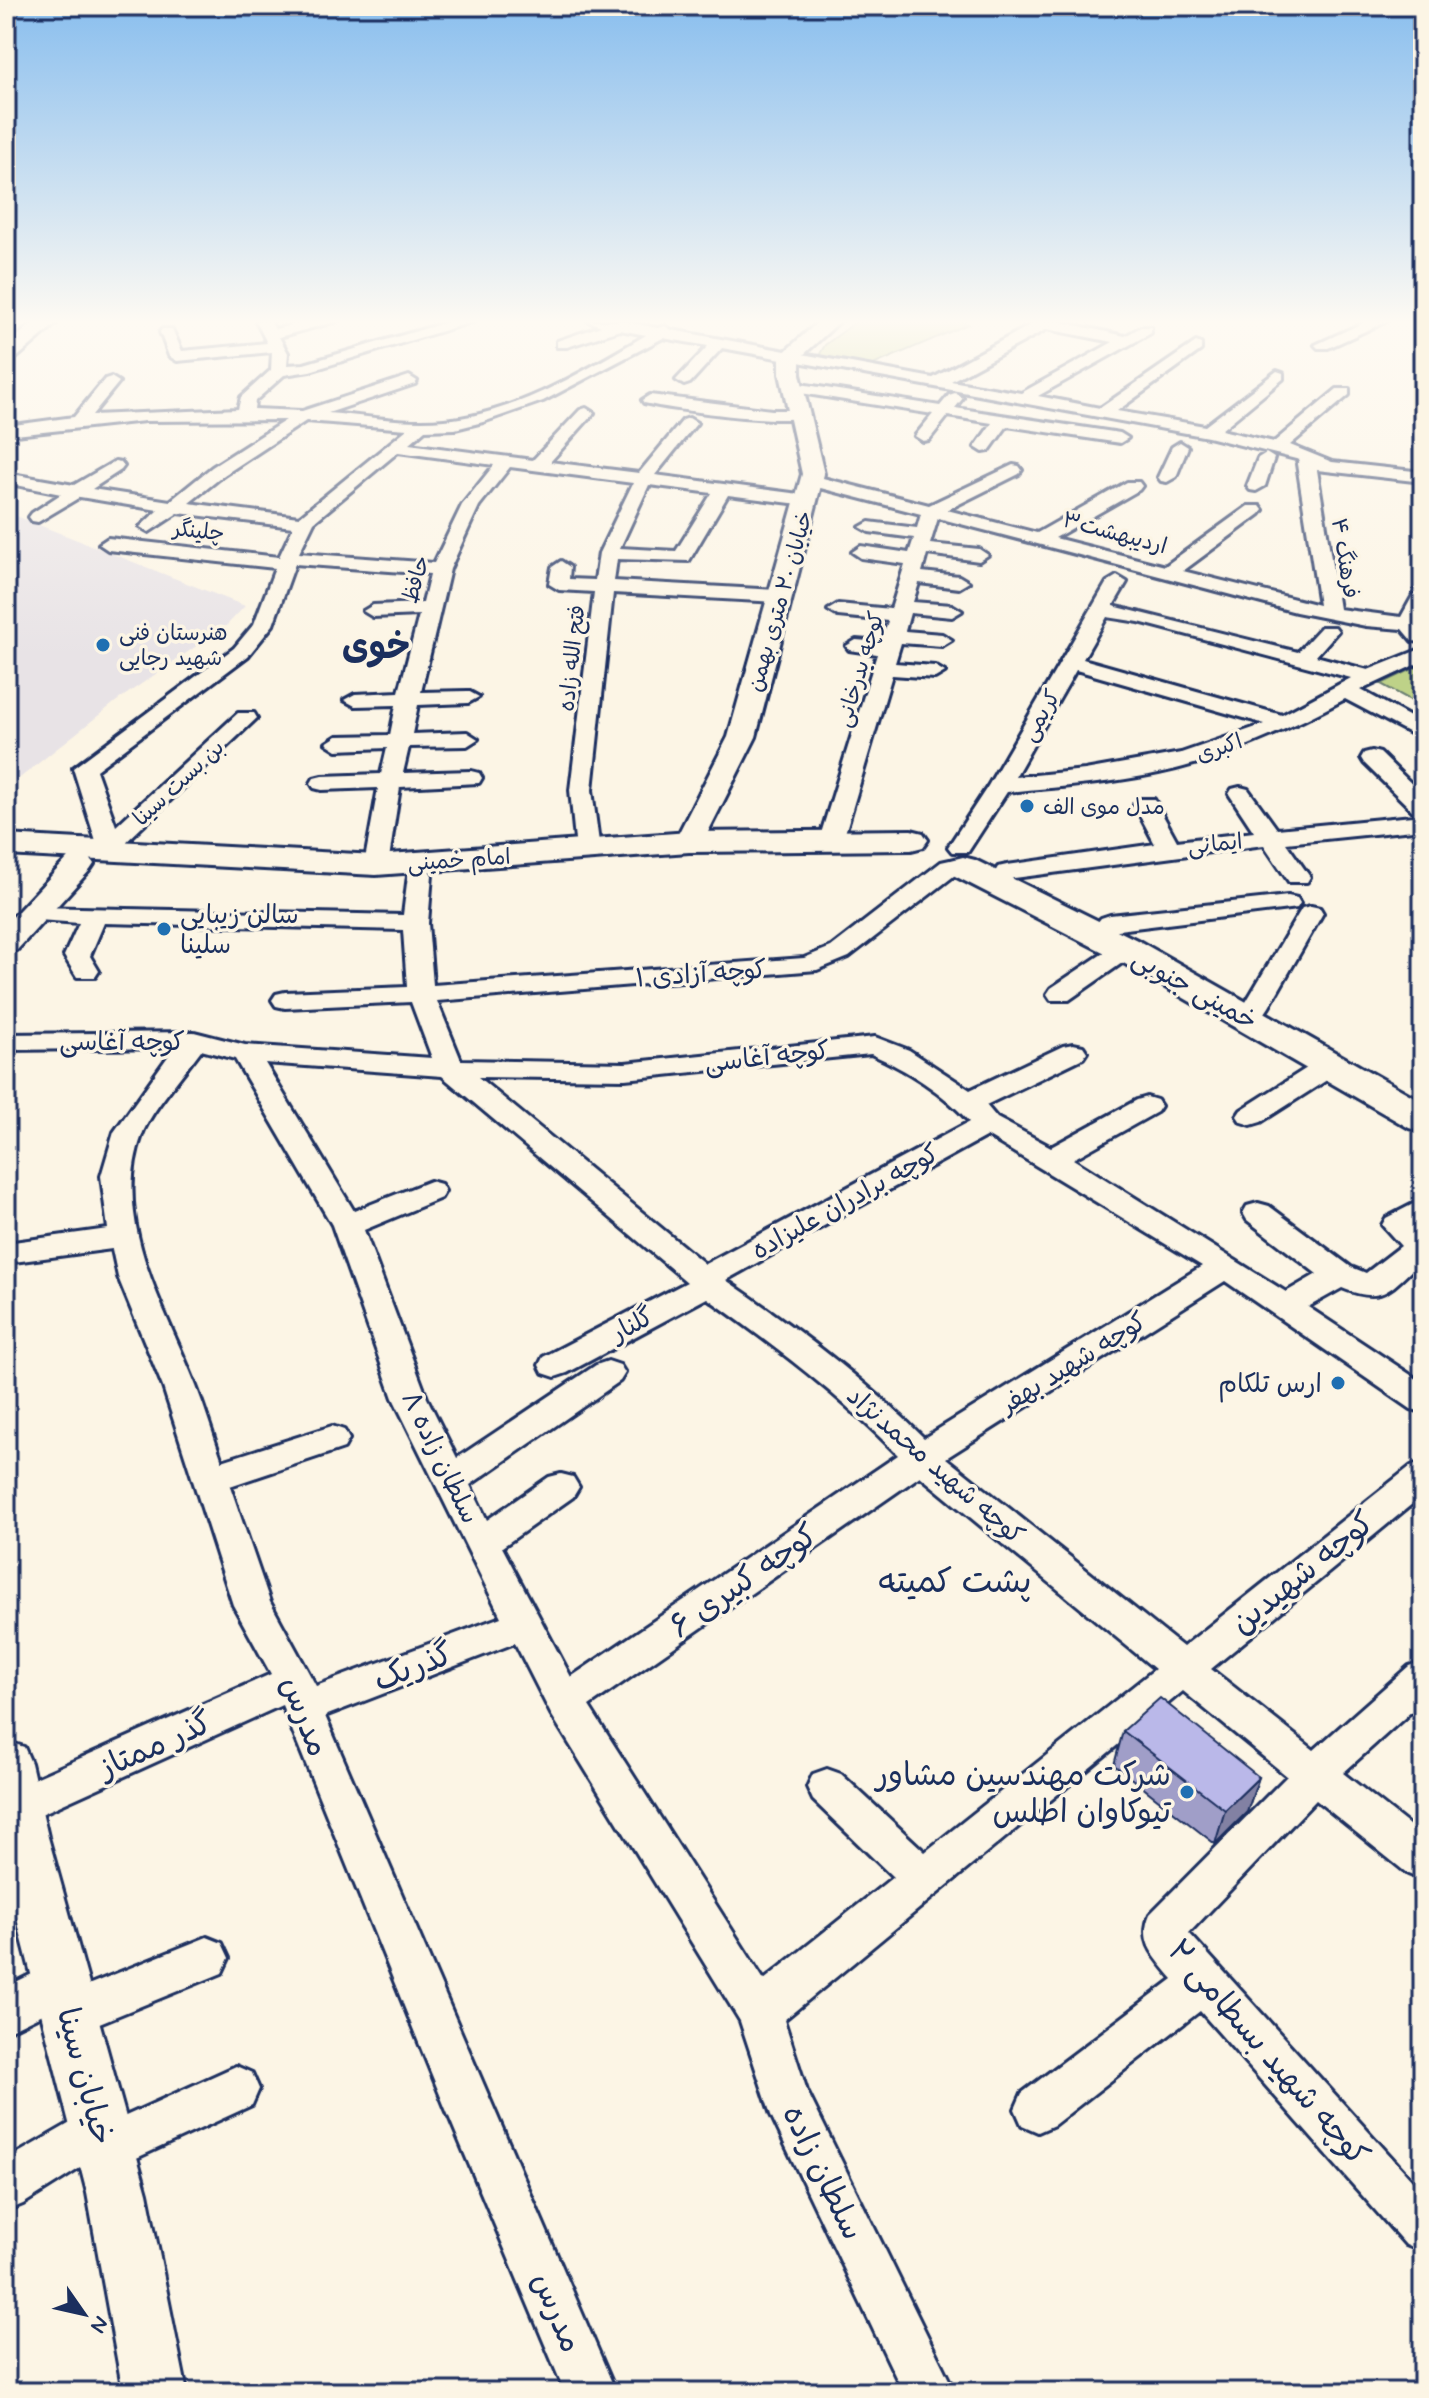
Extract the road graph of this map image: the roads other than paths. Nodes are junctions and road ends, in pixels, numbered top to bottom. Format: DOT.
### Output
graph roads {
  1 [pos="276,433"];
  2 [pos="412,433"];
  3 [pos="568,433"];
  4 [pos="681,433"];
  5 [pos="805,433"];
  6 [pos="925,433"];
  7 [pos="994,433"];
  8 [pos="1080,433"];
  9 [pos="1093,433"];
  10 [pos="1211,433"];
  11 [pos="1295,433"];
  12 [pos="923,436"];
  13 [pos="36,437"];
  14 [pos="1138,440"];
  15 [pos="395,447"];
  16 [pos="983,447"];
  17 [pos="1180,447"];
  18 [pos="6,448"];
  19 [pos="1064,453"];
  20 [pos="1223,453"];
  21 [pos="1272,453"];
  22 [pos="505,462"];
  23 [pos="1307,464"];
  24 [pos="115,466"];
  25 [pos="537,466"];
  26 [pos="1327,466"];
  27 [pos="1013,470"];
  28 [pos="1167,477"];
  29 [pos="1423,477"];
  30 [pos="6,478"];
  31 [pos="643,479"];
  32 [pos="1133,486"];
  33 [pos="1256,486"];
  34 [pos="723,489"];
  35 [pos="809,490"];
  36 [pos="78,493"];
  37 [pos="172,506"];
  38 [pos="1254,510"];
  39 [pos="931,511"];
  40 [pos="38,517"];
  41 [pos="305,523"];
  42 [pos="149,527"];
  43 [pos="869,527"];
  44 [pos="1042,538"];
  45 [pos="108,544"];
  46 [pos="861,552"];
  47 [pos="608,553"];
  48 [pos="918,555"];
  49 [pos="979,555"];
  50 [pos="286,561"];
  51 [pos="561,567"];
  52 [pos="441,569"];
  53 [pos="1170,571"];
  54 [pos="959,582"];
  55 [pos="1117,582"];
  56 [pos="605,585"];
  57 [pos="1423,594"];
  58 [pos="778,596"];
  59 [pos="432,608"];
  60 [pos="838,610"];
  61 [pos="1102,610"];
  62 [pos="373,611"];
  63 [pos="952,611"];
  64 [pos="1222,614"];
  65 [pos="1329,622"];
  66 [pos="1408,623"];
  67 [pos="1198,633"];
  68 [pos="895,635"];
  69 [pos="942,640"];
  70 [pos="1423,642"];
  71 [pos="856,646"];
  72 [pos="1423,654"];
  73 [pos="1301,660"];
  74 [pos="1071,662"];
  75 [pos="935,672"];
  76 [pos="1370,677"];
  77 [pos="1346,691"];
  78 [pos="468,697"];
  79 [pos="408,699"];
  80 [pos="355,700"];
  81 [pos="246,718"];
  82 [pos="1285,723"];
  83 [pos="1423,733"];
  84 [pos="467,739"];
  85 [pos="399,742"];
  86 [pos="337,743"];
  87 [pos="1372,758"];
  88 [pos="471,778"];
  89 [pos="391,781"];
  90 [pos="322,783"];
  91 [pos="999,786"];
  92 [pos="1240,794"];
  93 [pos="1146,804"];
  94 [pos="1417,818"];
  95 [pos="1273,837"];
  96 [pos="831,840"];
  97 [pos="689,842"];
  98 [pos="6,845"];
  99 [pos="1423,845"];
  100 [pos="111,848"];
  101 [pos="909,848"];
  102 [pos="1169,848"];
  103 [pos="588,850"];
  104 [pos="961,858"];
  105 [pos="6,859"];
  106 [pos="79,864"];
  107 [pos="376,865"];
  108 [pos="1007,872"];
  109 [pos="420,875"];
  110 [pos="1298,877"];
  111 [pos="95,915"];
  112 [pos="415,923"];
  113 [pos="16,930"];
  114 [pos="1118,936"];
  115 [pos="86,971"];
  116 [pos="421,994"];
  117 [pos="1060,994"];
  118 [pos="285,1000"];
  119 [pos="1256,1007"];
  120 [pos="194,1040"];
  121 [pos="6,1042"];
  122 [pos="1073,1052"];
  123 [pos="245,1053"];
  124 [pos="1331,1065"];
  125 [pos="450,1068"];
  126 [pos="1423,1102"];
  127 [pos="1147,1106"];
  128 [pos="977,1113"];
  129 [pos="1251,1116"];
  130 [pos="1423,1119"];
  131 [pos="1051,1159"];
  132 [pos="430,1191"];
  133 [pos="1423,1209"];
  134 [pos="1258,1213"];
  135 [pos="347,1225"];
  136 [pos="124,1237"];
  137 [pos="1422,1247"];
  138 [pos="6,1253"];
  139 [pos="1225,1266"];
  140 [pos="1340,1275"];
  141 [pos="706,1281"];
  142 [pos="1285,1306"];
  143 [pos="555,1365"];
  144 [pos="608,1373"];
  145 [pos="1423,1400"];
  146 [pos="332,1439"];
  147 [pos="921,1457"];
  148 [pos="1423,1475"];
  149 [pos="209,1479"];
  150 [pos="451,1480"];
  151 [pos="561,1487"];
  152 [pos="481,1543"];
  153 [pos="524,1624"];
  154 [pos="1181,1669"];
  155 [pos="1423,1677"];
  156 [pos="299,1694"];
  157 [pos="565,1702"];
  158 [pos="1315,1774"];
  159 [pos="11,1784"];
  160 [pos="827,1787"];
  161 [pos="1423,1861"];
  162 [pos="924,1879"];
  163 [pos="721,1953"];
  164 [pos="207,1958"];
  165 [pos="1203,1982"];
  166 [pos="65,1998"];
  167 [pos="6,2011"];
  168 [pos="759,2012"];
  169 [pos="236,2089"];
  170 [pos="1038,2109"];
  171 [pos="103,2139"];
  172 [pos="6,2187"];
  173 [pos="1423,2228"];
  174 [pos="155,2392"];
  175 [pos="591,2392"];
  176 [pos="930,2392"];
  1 -- 37 [label="street"];
  2 -- 15 [label="street"];
  3 -- 25 [label="street"];
  4 -- 31 [label="street, فتح الله زاده"];
  5 -- 35 [label="street, خیابان ۲۰ متری بهمن"];
  6 -- 12 [label="street"];
  7 -- 16 [label="street"];
  8 -- 19 [label="street"];
  9 -- 14 [label="street"];
  10 -- 21 [label="street"];
  11 -- 21 [label="street"];
  13 -- 18 [label="street"];
  15 -- 22 [label="street, اردیبهشت۳"];
  15 -- 41 [label="street"];
  17 -- 28 [label="street"];
  20 -- 21 [label="street"];
  21 -- 23 [label="street"];
  21 -- 26 [label="street"];
  21 -- 33 [label="street"];
  22 -- 25 [label="street, اردیبهشت۳"];
  22 -- 52 [label="street, حافظ"];
  23 -- 26 [label="street"];
  23 -- 65 [label="street, فرهنگ ۴"];
  24 -- 36 [label="street"];
  25 -- 31 [label="street, اردیبهشت۳"];
  26 -- 29 [label="street"];
  27 -- 39 [label="street"];
  30 -- 36 [label="street"];
  31 -- 34 [label="street, اردیبهشت۳"];
  31 -- 47 [label="street, فتح الله زاده"];
  32 -- 44 [label="street"];
  34 -- 35 [label="street, اردیبهشت۳"];
  34 -- 47 [label="street"];
  35 -- 39 [label="street, اردیبهشت۳"];
  35 -- 58 [label="street, خیابان ۲۰ متری بهمن"];
  36 -- 37 [label="street"];
  36 -- 40 [label="street"];
  37 -- 41 [label="street"];
  37 -- 42 [label="street"];
  38 -- 53 [label="street"];
  39 -- 44 [label="street, اردیبهشت۳"];
  39 -- 48 [label="street, کوچه بدرخانی"];
  41 -- 50 [label="street"];
  43 -- 48 [label="street"];
  44 -- 53 [label="street, اردیبهشت۳"];
  45 -- 50 [label="street, چلینگر"];
  46 -- 48 [label="street"];
  47 -- 56 [label="street, فتح الله زاده"];
  48 -- 49 [label="street"];
  48 -- 54 [label="street"];
  48 -- 68 [label="street, کوچه بدرخانی"];
  50 -- 52 [label="street, چلینگر"];
  50 -- 100 [label="street"];
  51 -- 56 [label="street"];
  52 -- 59 [label="street, حافظ"];
  53 -- 65 [label="street, اردیبهشت۳"];
  55 -- 61 [label="street, کریمی"];
  56 -- 58 [label="street"];
  56 -- 103 [label="street, فتح الله زاده"];
  57 -- 66 [label="street"];
  58 -- 97 [label="street, خیابان ۲۰ متری بهمن"];
  59 -- 62 [label="street"];
  59 -- 79 [label="street, حافظ"];
  60 -- 68 [label="street"];
  61 -- 67 [label="street"];
  61 -- 74 [label="street, کریمی"];
  63 -- 68 [label="street"];
  64 -- 67 [label="street"];
  65 -- 66 [label="street, اردیبهشت۳"];
  65 -- 73 [label="street"];
  66 -- 70 [label="street"];
  67 -- 73 [label="street"];
  68 -- 69 [label="street"];
  68 -- 71 [label="street"];
  68 -- 75 [label="street"];
  68 -- 96 [label="street, کوچه بدرخانی"];
  72 -- 76 [label="street, اکبری"];
  73 -- 76 [label="street"];
  74 -- 82 [label="street"];
  74 -- 91 [label="street, کریمی"];
  76 -- 77 [label="street, اکبری"];
  77 -- 82 [label="street, اکبری"];
  77 -- 83 [label="street"];
  78 -- 79 [label="street"];
  79 -- 80 [label="street"];
  79 -- 85 [label="street, حافظ"];
  81 -- 100 [label="street, بن بست سینا"];
  82 -- 91 [label="street, اکبری"];
  84 -- 85 [label="street"];
  85 -- 86 [label="street"];
  85 -- 89 [label="street, حافظ"];
  87 -- 94 [label="street"];
  88 -- 89 [label="street"];
  89 -- 90 [label="street"];
  89 -- 107 [label="street, حافظ"];
  91 -- 104 [label="street, کریمی"];
  92 -- 95 [label="street"];
  93 -- 102 [label="street"];
  94 -- 95 [label="street, ایمانی"];
  94 -- 99 [label="street"];
  95 -- 102 [label="street, ایمانی"];
  95 -- 110 [label="street"];
  96 -- 97 [label="main road, امام خمینی"];
  96 -- 101 [label="main road, امام خمینی"];
  97 -- 103 [label="main road, امام خمینی"];
  98 -- 100 [label="main road, امام خمینی"];
  100 -- 107 [label="main road, امام خمینی"];
  101 -- 104 [label="main road"];
  101 -- 109 [label="main road, امام خمینی"];
  102 -- 108 [label="street, ایمانی"];
  103 -- 107 [label="main road, امام خمینی"];
  104 -- 108 [label="main road, خمینی جنوبی"];
  104 -- 114 [label="main road, خمینی جنوبی"];
  104 -- 116 [label="street, کوچه آزادی ۱"];
  105 -- 106 [label="main road, امام خمینی"];
  106 -- 109 [label="main road, امام خمینی"];
  106 -- 113 [label="street"];
  108 -- 114 [label="main road, خمینی جنوبی"];
  109 -- 112 [label="street"];
  111 -- 112 [label="street"];
  111 -- 113 [label="street"];
  111 -- 115 [label="street"];
  112 -- 116 [label="street"];
  114 -- 117 [label="street"];
  114 -- 119 [label="main road, خمینی جنوبی"];
  114 -- 119 [label="street"];
  114 -- 124 [label="main road, خمینی جنوبی"];
  116 -- 118 [label="street, کوچه آزادی ۱"];
  116 -- 125 [label="street"];
  119 -- 126 [label="main road, خمینی جنوبی"];
  120 -- 121 [label="street, کوچه آغاسی"];
  120 -- 123 [label="street, کوچه آغاسی"];
  120 -- 136 [label="street, مدرس"];
  122 -- 128 [label="street, کوچه برادران علیزاده"];
  123 -- 125 [label="street, کوچه آغاسی"];
  123 -- 135 [label="street, سلطان زاده ۸"];
  124 -- 129 [label="street"];
  124 -- 130 [label="main road, خمینی جنوبی"];
  125 -- 128 [label="street, کوچه آغاسی"];
  125 -- 141 [label="street, کوچه شهید محمدنژاد"];
  127 -- 131 [label="street"];
  128 -- 131 [label="street, کوچه آغاسی"];
  128 -- 141 [label="street, کوچه برادران علیزاده"];
  131 -- 139 [label="street, کوچه آغاسی"];
  132 -- 135 [label="street"];
  133 -- 137 [label="street"];
  134 -- 140 [label="street"];
  135 -- 150 [label="street, سلطان زاده ۸"];
  136 -- 138 [label="street"];
  136 -- 149 [label="street, مدرس"];
  137 -- 140 [label="street"];
  139 -- 142 [label="street, کوچه آغاسی"];
  139 -- 147 [label="street, کوچه شهید بهفر"];
  140 -- 142 [label="street"];
  141 -- 143 [label="street, گلنار"];
  141 -- 147 [label="street, کوچه شهید محمدنژاد"];
  142 -- 145 [label="street, کوچه آغاسی"];
  144 -- 150 [label="street"];
  146 -- 149 [label="street"];
  147 -- 154 [label="street, کوچه شهید محمدنژاد"];
  147 -- 157 [label="street, کوچه کبیری ۶"];
  148 -- 154 [label="street, کوچه شهیدین"];
  149 -- 156 [label="street, مدرس"];
  150 -- 152 [label="street, سلطان زاده ۸"];
  151 -- 152 [label="street"];
  152 -- 153 [label="street, سلطان زاده ۸"];
  153 -- 156 [label="street, گذریک"];
  153 -- 157 [label="street, سلطان زاده ۸"];
  154 -- 158 [label="street, کوچه شهید محمدنژاد"];
  154 -- 162 [label="street, کوچه شهیدین"];
  155 -- 158 [label="street"];
  156 -- 159 [label="street, گذر ممتاز"];
  156 -- 175 [label="street, مدرس"];
  157 -- 163 [label="street, سلطان زاده ۸"];
  158 -- 161 [label="street, کوچه شهید محمدنژاد"];
  158 -- 165 [label="street, کوچه شهید بسطامی ۲"];
  159 -- 166 [label="street, خیابان سینا"];
  160 -- 162 [label="street"];
  162 -- 168 [label="street, کوچه شهیدین"];
  163 -- 168 [label="street, سلطان زاده"];
  164 -- 166 [label="street"];
  165 -- 170 [label="street"];
  165 -- 173 [label="street, کوچه شهید بسطامی ۲"];
  166 -- 167 [label="street"];
  166 -- 171 [label="street, خیابان سینا"];
  168 -- 176 [label="street, سلطان زاده"];
  169 -- 171 [label="street"];
  171 -- 172 [label="street"];
  171 -- 174 [label="street, خیابان سینا"];
}
